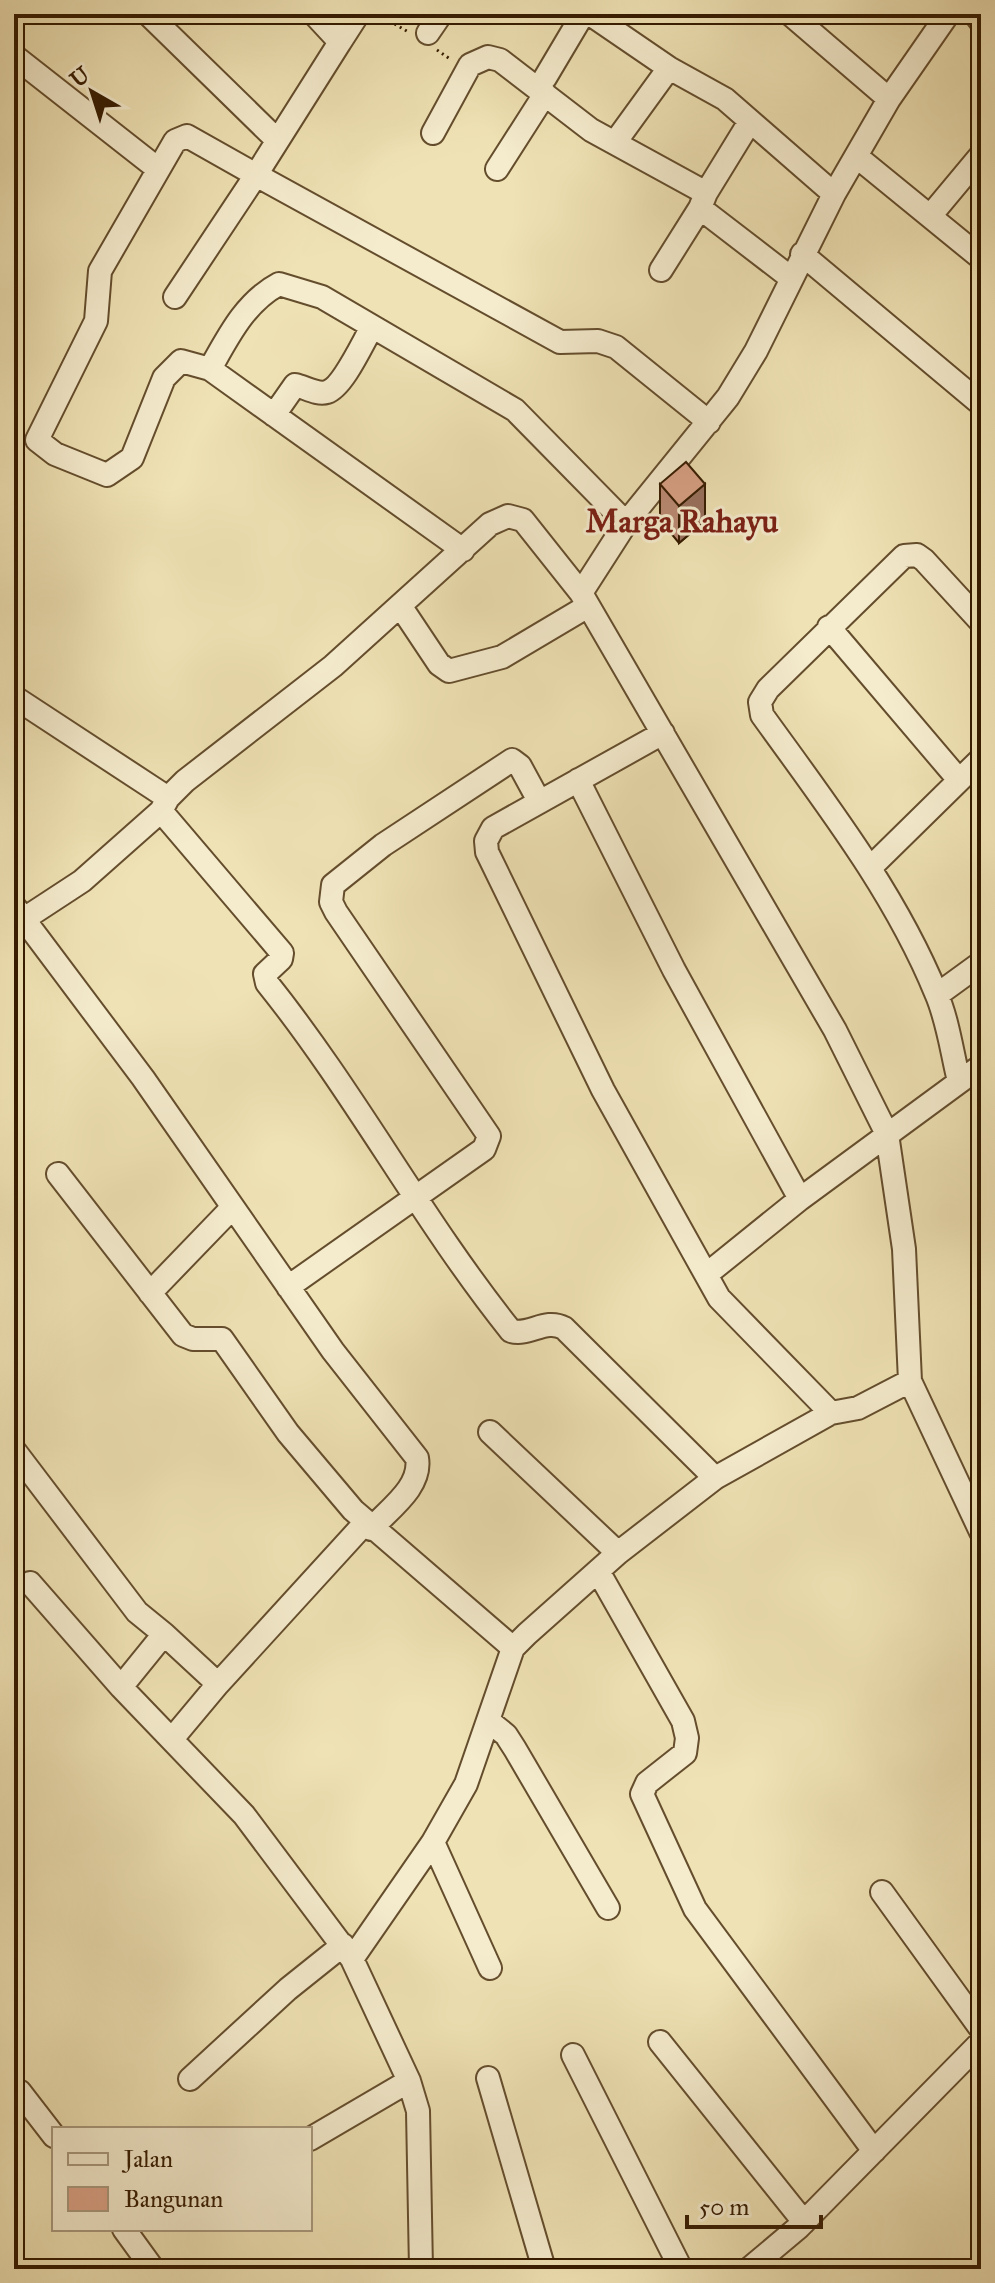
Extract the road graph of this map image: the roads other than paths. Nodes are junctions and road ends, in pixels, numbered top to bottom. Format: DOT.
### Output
graph roads {
  1 [pos="148,14"];
  2 [pos="314,14"];
  3 [pos="358,14"];
  4 [pos="441,14"];
  5 [pos="583,14"];
  6 [pos="590,14"];
  7 [pos="790,14"];
  8 [pos="948,14"];
  9 [pos="975,14"];
  10 [pos="981,22"];
  11 [pos="428,33"];
  12 [pos="340,42"];
  13 [pos="14,56"];
  14 [pos="669,68"];
  15 [pos="545,86"];
  16 [pos="889,99"];
  17 [pos="749,123"];
  18 [pos="433,133"];
  19 [pos="277,140"];
  20 [pos="616,141"];
  21 [pos="856,156"];
  22 [pos="979,160"];
  23 [pos="158,169"];
  24 [pos="497,169"];
  25 [pos="256,175"];
  26 [pos="834,194"];
  27 [pos="703,200"];
  28 [pos="931,215"];
  29 [pos="802,254"];
  30 [pos="981,258"];
  31 [pos="661,270"];
  32 [pos="791,278"];
  33 [pos="175,297"];
  34 [pos="372,327"];
  35 [pos="210,369"];
  36 [pos="981,404"];
  37 [pos="274,415"];
  38 [pos="709,422"];
  39 [pos="626,523"];
  40 [pos="463,550"];
  41 [pos="584,600"];
  42 [pos="401,607"];
  43 [pos="981,622"];
  44 [pos="829,627"];
  45 [pos="14,697"];
  46 [pos="663,733"];
  47 [pos="981,759"];
  48 [pos="578,780"];
  49 [pos="959,780"];
  50 [pos="539,801"];
  51 [pos="164,804"];
  52 [pos="871,867"];
  53 [pos="19,912"];
  54 [pos="981,963"];
  55 [pos="937,995"];
  56 [pos="981,1066"];
  57 [pos="959,1081"];
  58 [pos="887,1134"];
  59 [pos="58,1174"];
  60 [pos="415,1199"];
  61 [pos="800,1199"];
  62 [pos="232,1208"];
  63 [pos="707,1274"];
  64 [pos="288,1287"];
  65 [pos="150,1293"];
  66 [pos="910,1381"];
  67 [pos="831,1413"];
  68 [pos="490,1432"];
  69 [pos="14,1450"];
  70 [pos="715,1478"];
  71 [pos="368,1526"];
  72 [pos="981,1532"];
  73 [pos="618,1553"];
  74 [pos="598,1571"];
  75 [pos="30,1583"];
  76 [pos="164,1634"];
  77 [pos="513,1648"];
  78 [pos="218,1684"];
  79 [pos="121,1687"];
  80 [pos="490,1722"];
  81 [pos="172,1739"];
  82 [pos="433,1842"];
  83 [pos="882,1892"];
  84 [pos="608,1908"];
  85 [pos="348,1952"];
  86 [pos="490,1968"];
  87 [pos="981,2029"];
  88 [pos="660,2042"];
  89 [pos="981,2042"];
  90 [pos="573,2055"];
  91 [pos="488,2078"];
  92 [pos="190,2079"];
  93 [pos="409,2081"];
  94 [pos="20,2092"];
  95 [pos="52,2133"];
  96 [pos="312,2138"];
  97 [pos="874,2151"];
  98 [pos="804,2222"];
  99 [pos="125,2231"];
  100 [pos="153,2269"];
  101 [pos="421,2269"];
  102 [pos="544,2269"];
  103 [pos="681,2269"];
  104 [pos="749,2269"];
  1 -- 19 [label="street"];
  2 -- 12 [label="street"];
  3 -- 12 [label="street"];
  4 -- 11 [label="street"];
  5 -- 15 [label="street"];
  6 -- 14 [label="street"];
  7 -- 16 [label="street"];
  8 -- 16 [label="street"];
  9 -- 10 [label="street"];
  12 -- 19 [label="street"];
  13 -- 23 [label="street"];
  14 -- 17 [label="street"];
  14 -- 20 [label="street"];
  15 -- 18 [label="street"];
  15 -- 20 [label="street"];
  15 -- 24 [label="street"];
  16 -- 21 [label="street"];
  17 -- 26 [label="street"];
  17 -- 27 [label="street"];
  19 -- 25 [label="street"];
  20 -- 27 [label="street"];
  21 -- 26 [label="street"];
  21 -- 28 [label="street"];
  22 -- 28 [label="street"];
  23 -- 25 [label="street"];
  23 -- 35 [label="street"];
  25 -- 33 [label="street"];
  25 -- 38 [label="street"];
  26 -- 29 [label="street"];
  27 -- 31 [label="street"];
  27 -- 32 [label="street"];
  28 -- 30 [label="street"];
  29 -- 32 [label="street"];
  29 -- 36 [label="street"];
  32 -- 38 [label="street"];
  34 -- 35 [label="street"];
  34 -- 37 [label="street"];
  34 -- 39 [label="street"];
  35 -- 37 [label="street"];
  37 -- 40 [label="street"];
  38 -- 39 [label="street"];
  39 -- 41 [label="street"];
  40 -- 41 [label="street"];
  40 -- 42 [label="street"];
  41 -- 42 [label="street"];
  41 -- 46 [label="street"];
  42 -- 51 [label="street"];
  43 -- 44 [label="street"];
  44 -- 49 [label="street"];
  44 -- 52 [label="street"];
  45 -- 51 [label="street"];
  46 -- 48 [label="street"];
  46 -- 58 [label="street"];
  47 -- 49 [label="street"];
  48 -- 50 [label="street"];
  48 -- 61 [label="street"];
  49 -- 52 [label="street"];
  50 -- 60 [label="street"];
  50 -- 63 [label="street"];
  51 -- 53 [label="street"];
  51 -- 60 [label="street"];
  52 -- 55 [label="street"];
  53 -- 62 [label="street"];
  54 -- 55 [label="street"];
  55 -- 57 [label="street"];
  56 -- 57 [label="street"];
  57 -- 58 [label="street"];
  58 -- 61 [label="street"];
  58 -- 66 [label="street"];
  59 -- 65 [label="street"];
  60 -- 64 [label="street"];
  60 -- 70 [label="street"];
  61 -- 63 [label="street"];
  62 -- 64 [label="street"];
  62 -- 65 [label="street"];
  63 -- 67 [label="street"];
  64 -- 71 [label="street"];
  65 -- 71 [label="street"];
  66 -- 67 [label="street"];
  66 -- 72 [label="street"];
  67 -- 70 [label="street"];
  68 -- 73 [label="street"];
  69 -- 76 [label="street"];
  70 -- 73 [label="street"];
  71 -- 77 [label="street"];
  71 -- 78 [label="street"];
  73 -- 74 [label="street"];
  74 -- 77 [label="street"];
  74 -- 97 [label="street"];
  75 -- 79 [label="street"];
  76 -- 78 [label="street"];
  76 -- 79 [label="street"];
  77 -- 80 [label="street"];
  78 -- 81 [label="street"];
  79 -- 81 [label="street"];
  80 -- 82 [label="street"];
  80 -- 84 [label="street"];
  81 -- 85 [label="street"];
  82 -- 85 [label="street"];
  82 -- 86 [label="street"];
  83 -- 87 [label="street"];
  85 -- 92 [label="street"];
  85 -- 93 [label="street"];
  88 -- 98 [label="street"];
  89 -- 97 [label="street"];
  90 -- 103 [label="street"];
  91 -- 102 [label="street"];
  93 -- 96 [label="street"];
  93 -- 101 [label="street"];
  94 -- 95 [label="street"];
  97 -- 98 [label="street"];
  98 -- 104 [label="street"];
  99 -- 100 [label="street"];
}
